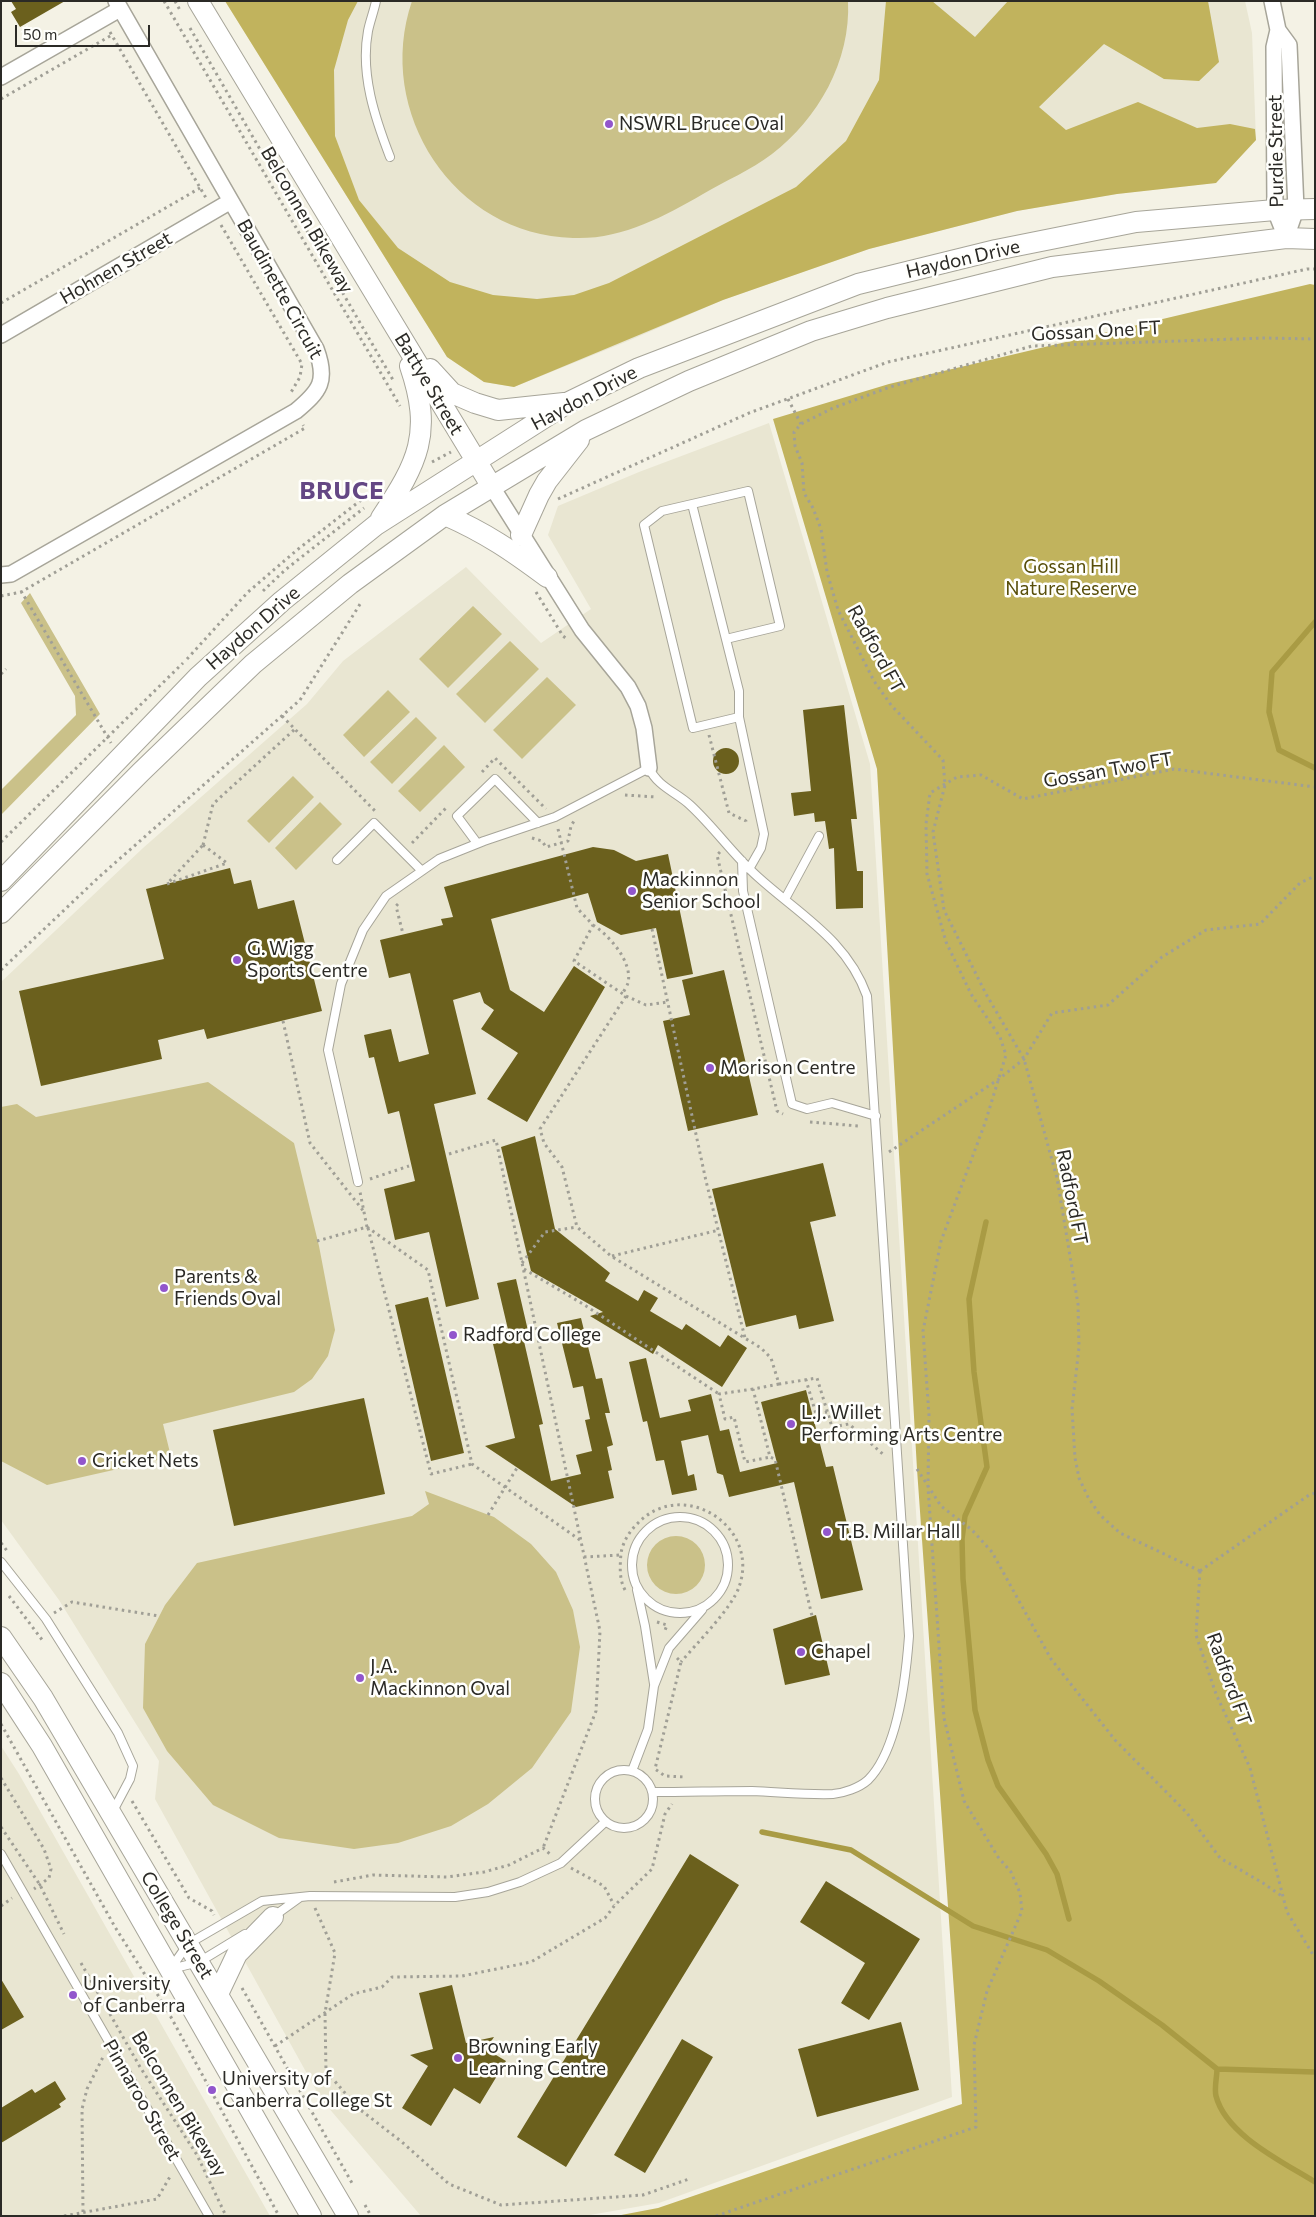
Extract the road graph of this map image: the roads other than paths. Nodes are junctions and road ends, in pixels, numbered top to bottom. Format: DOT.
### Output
graph roads {
  1 [pos="198,1"];
  2 [pos="376,1"];
  3 [pos="1272,1"];
  4 [pos="118,5"];
  5 [pos="1278,30"];
  6 [pos="1,77"];
  7 [pos="390,157"];
  8 [pos="231,202"];
  9 [pos="1305,209"];
  10 [pos="1275,210"];
  11 [pos="1286,238"];
  12 [pos="1315,238"];
  13 [pos="1,335"];
  14 [pos="400,336"];
  15 [pos="569,402"];
  16 [pos="586,430"];
  17 [pos="476,461"];
  18 [pos="492,487"];
  19 [pos="692,504"];
  20 [pos="445,516"];
  21 [pos="376,525"];
  22 [pos="522,535"];
  23 [pos="6,575"];
  24 [pos="547,577"];
  25 [pos="726,639"];
  26 [pos="738,717"];
  27 [pos="649,768"];
  28 [pos="538,823"];
  29 [pos="818,836"];
  30 [pos="477,844"];
  31 [pos="337,860"];
  32 [pos="742,861"];
  33 [pos="749,869"];
  34 [pos="422,871"];
  35 [pos="1,881"];
  36 [pos="785,899"];
  37 [pos="1,913"];
  38 [pos="876,1116"];
  39 [pos="358,1182"];
  40 [pos="1,1562"];
  41 [pos="636,1588"];
  42 [pos="703,1608"];
  43 [pos="1,1637"];
  44 [pos="1,1683"];
  45 [pos="654,1686"];
  46 [pos="632,1771"];
  47 [pos="653,1792"];
  48 [pos="111,1813"];
  49 [pos="604,1822"];
  50 [pos="1,1854"];
  51 [pos="301,1897"];
  52 [pos="273,1917"];
  53 [pos="188,1944"];
  54 [pos="199,1962"];
  55 [pos="170,1969"];
  56 [pos="218,1994"];
  57 [pos="209,2216"];
  58 [pos="311,2216"];
  59 [pos="348,2216"];
  1 -- 14 [label="main road, Battye Street"];
  2 -- 7 [label="lane"];
  3 -- 5 [label="street, Purdie Street"];
  4 -- 6 [label="street"];
  4 -- 8 [label="street, Baudinette Circuit"];
  5 -- 9 [label="street, Purdie Street"];
  5 -- 10 [label="street, Purdie Street"];
  8 -- 13 [label="street, Hohnen Street"];
  8 -- 23 [label="street, Baudinette Circuit"];
  9 -- 10 [label="main road, Haydon Drive"];
  9 -- 11 [label="street, Purdie Street"];
  10 -- 11 [label="street, Purdie Street"];
  10 -- 15 [label="main road, Haydon Drive"];
  11 -- 12 [label="main road, Haydon Drive"];
  11 -- 16 [label="main road, Haydon Drive"];
  14 -- 15 [label="main road"];
  14 -- 17 [label="main road, Battye Street"];
  14 -- 21 [label="main road"];
  15 -- 17 [label="main road, Haydon Drive"];
  16 -- 18 [label="main road, Haydon Drive"];
  16 -- 22 [label="main road"];
  17 -- 18 [label="main road, Battye Street"];
  17 -- 21 [label="main road, Haydon Drive"];
  18 -- 20 [label="main road, Haydon Drive"];
  18 -- 22 [label="street, Battye Street"];
  19 -- 25 [label="lane"];
  19 -- 25 [label="lane"];
  19 -- 26 [label="lane"];
  20 -- 24 [label="main road"];
  20 -- 37 [label="main road, Haydon Drive"];
  21 -- 35 [label="main road, Haydon Drive"];
  22 -- 24 [label="street, Battye Street"];
  24 -- 27 [label="street, Battye Street"];
  25 -- 26 [label="lane"];
  26 -- 33 [label="lane"];
  27 -- 28 [label="lane"];
  27 -- 32 [label="lane"];
  28 -- 30 [label="lane"];
  28 -- 30 [label="lane"];
  29 -- 36 [label="lane"];
  30 -- 34 [label="lane"];
  31 -- 34 [label="lane"];
  32 -- 33 [label="lane"];
  32 -- 38 [label="lane"];
  33 -- 36 [label="lane"];
  34 -- 39 [label="lane"];
  36 -- 38 [label="lane"];
  38 -- 47 [label="lane"];
  40 -- 48 [label="lane"];
  41 -- 42 [label="lane"];
  41 -- 42 [label="lane"];
  41 -- 45 [label="lane"];
  42 -- 45 [label="lane"];
  43 -- 48 [label="main road, College Street"];
  44 -- 55 [label="main road, College Street"];
  45 -- 46 [label="lane"];
  46 -- 47 [label="lane"];
  46 -- 49 [label="lane"];
  47 -- 49 [label="lane"];
  48 -- 53 [label="main road, College Street"];
  49 -- 51 [label="lane"];
  50 -- 57 [label="lane, Pinnaroo Street"];
  51 -- 52 [label="lane"];
  51 -- 53 [label="lane"];
  52 -- 54 [label="lane"];
  52 -- 56 [label="main road"];
  53 -- 54 [label="main road, College Street"];
  53 -- 55 [label="lane"];
  54 -- 55 [label="lane"];
  54 -- 56 [label="main road, College Street"];
  55 -- 58 [label="main road, College Street"];
  56 -- 59 [label="main road, College Street"];
}
